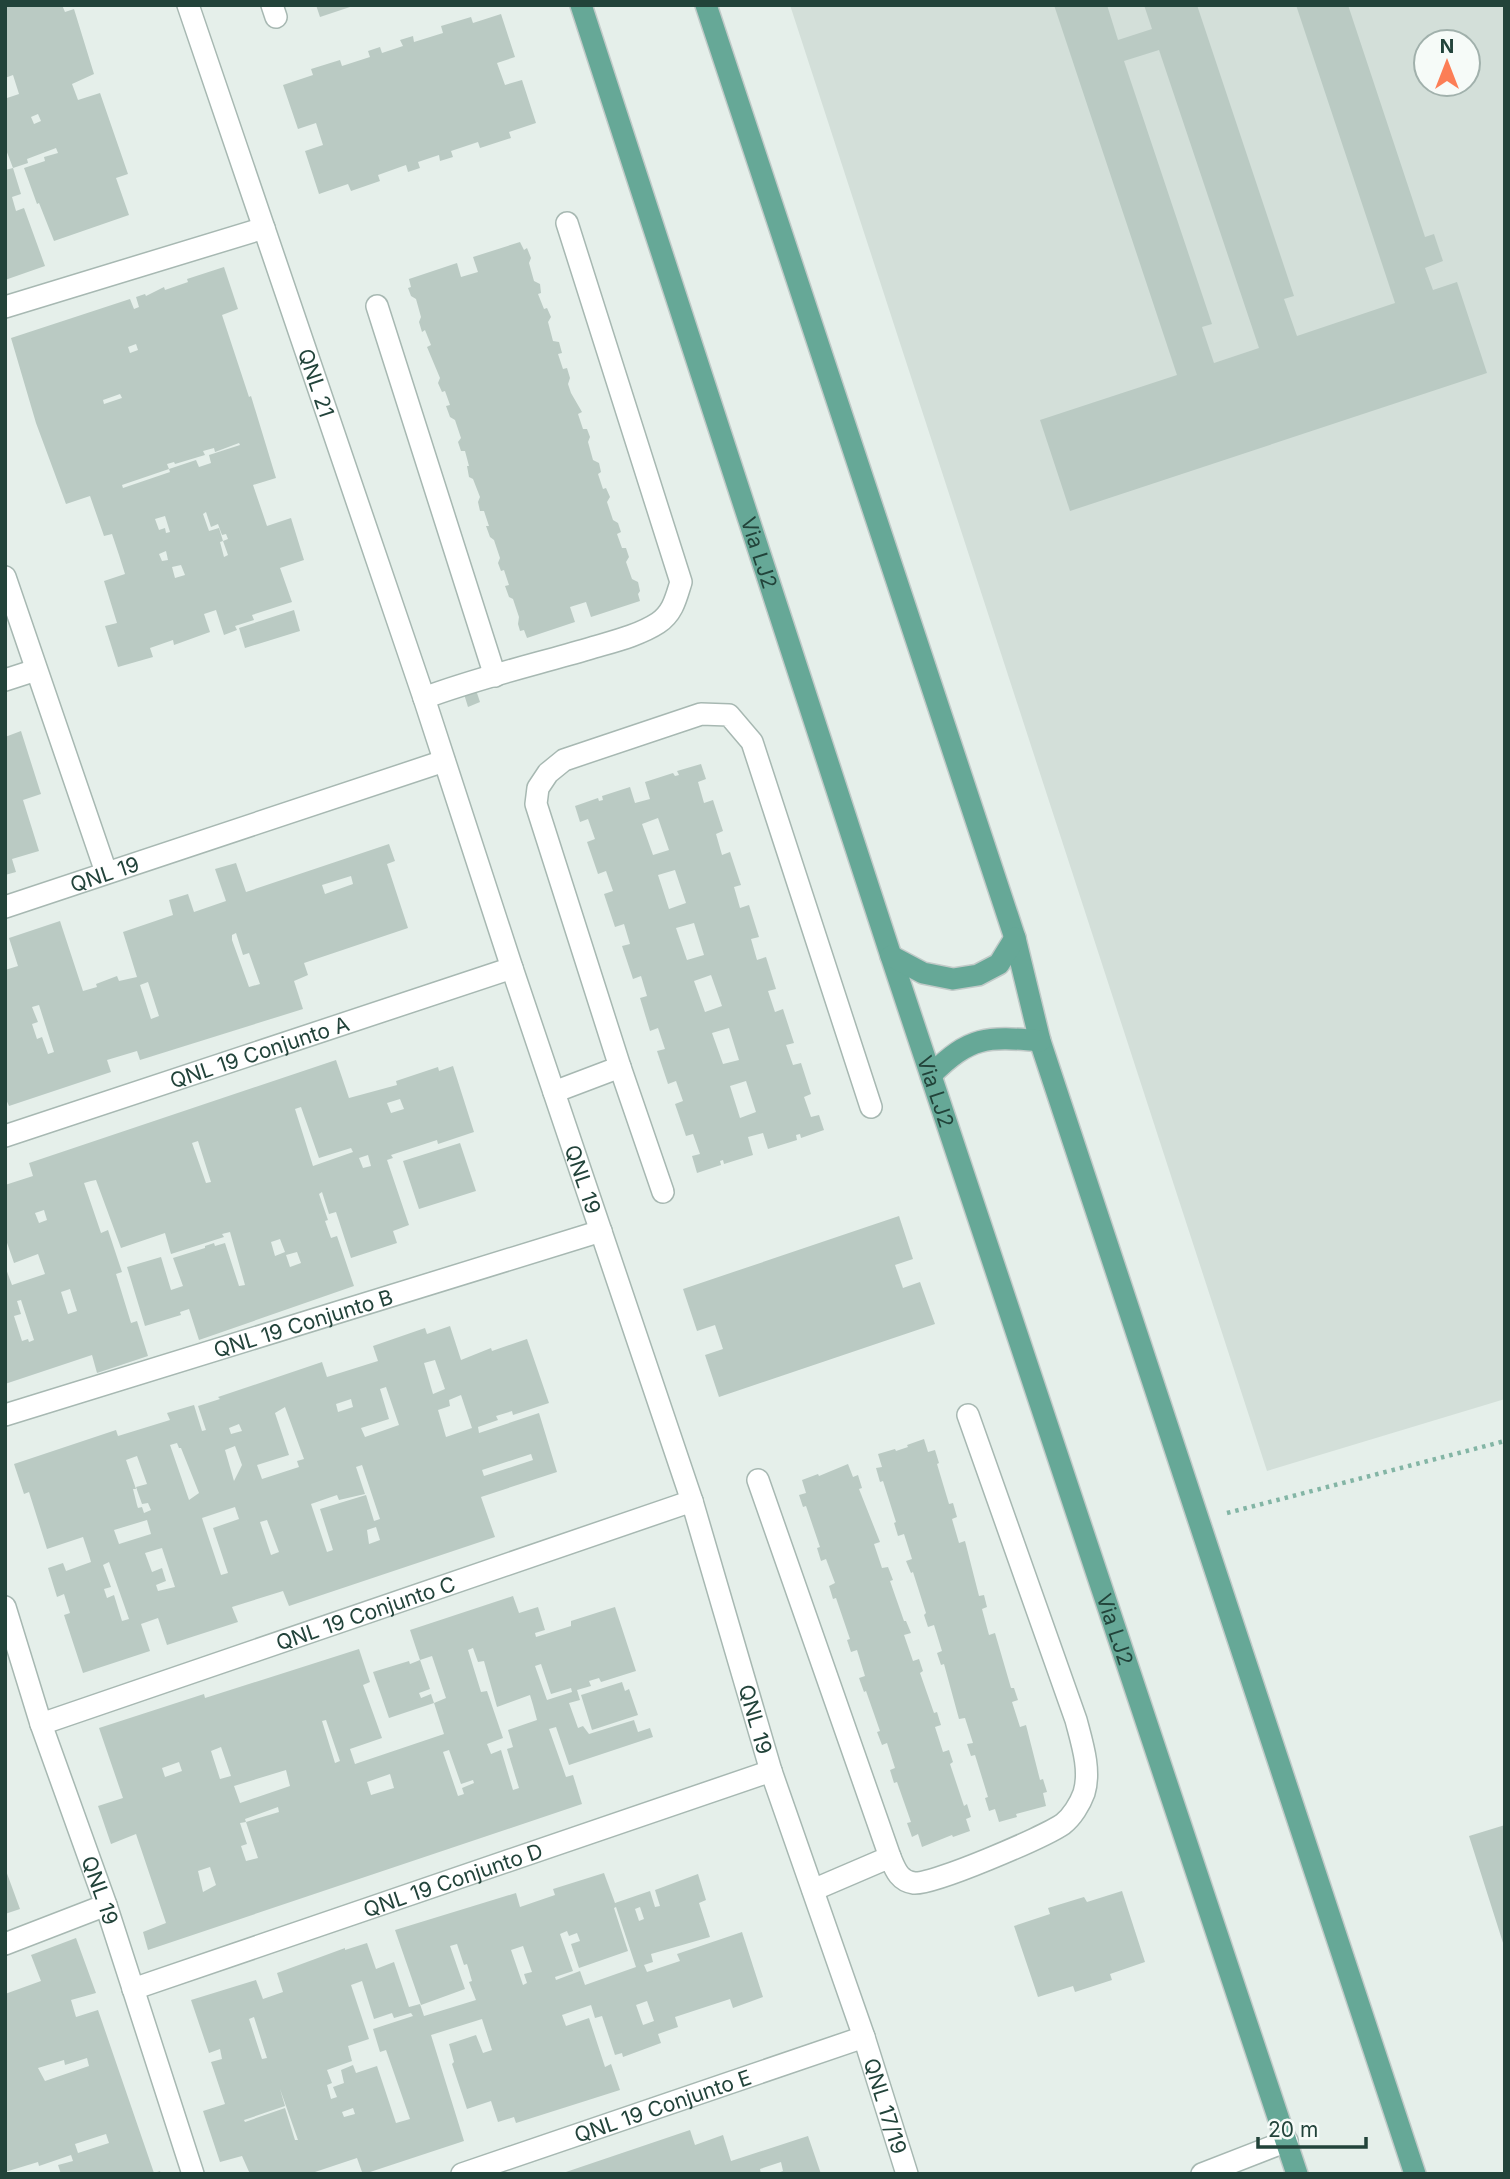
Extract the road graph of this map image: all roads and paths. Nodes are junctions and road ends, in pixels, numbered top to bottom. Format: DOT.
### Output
graph roads {
  1 [pos="188,5"];
  2 [pos="581,5"];
  3 [pos="706,5"];
  4 [pos="567,223"];
  5 [pos="264,228"];
  6 [pos="377,306"];
  7 [pos="5,307"];
  8 [pos="5,577"];
  9 [pos="36,670"];
  10 [pos="495,676"];
  11 [pos="5,680"];
  12 [pos="424,698"];
  13 [pos="444,761"];
  14 [pos="106,872"];
  15 [pos="5,907"];
  16 [pos="1015,938"];
  17 [pos="891,956"];
  18 [pos="512,968"];
  19 [pos="1040,1041"];
  20 [pos="620,1067"];
  21 [pos="931,1075"];
  22 [pos="554,1092"];
  23 [pos="871,1107"];
  24 [pos="5,1136"];
  25 [pos="663,1192"];
  26 [pos="601,1231"];
  27 [pos="5,1415"];
  28 [pos="968,1415"];
  29 [pos="1505,1441"];
  30 [pos="758,1480"];
  31 [pos="692,1501"];
  32 [pos="1199,1521"];
  33 [pos="5,1607"];
  34 [pos="40,1724"];
  35 [pos="771,1771"];
  36 [pos="890,1857"];
  37 [pos="813,1890"];
  38 [pos="106,1905"];
  39 [pos="5,1944"];
  40 [pos="133,1989"];
  41 [pos="864,2037"];
  42 [pos="1287,2141"];
  43 [pos="193,2174"];
  44 [pos="462,2174"];
  45 [pos="907,2174"];
  46 [pos="1202,2174"];
  47 [pos="1297,2174"];
  48 [pos="1415,2174"];
  1 -- 5 [label="street, QNL 21"];
  2 -- 17 [label="main road, Via LJ2"];
  3 -- 16 [label="main road"];
  4 -- 10 [label="street"];
  5 -- 7 [label="street"];
  5 -- 12 [label="street, QNL 21"];
  6 -- 10 [label="street"];
  8 -- 9 [label="street"];
  9 -- 11 [label="street"];
  9 -- 14 [label="street"];
  10 -- 12 [label="street"];
  12 -- 13 [label="street, QNL 21"];
  13 -- 14 [label="street, QNL 19"];
  13 -- 18 [label="street, QNL 19"];
  14 -- 15 [label="street, QNL 19"];
  16 -- 17 [label="main road"];
  16 -- 19 [label="main road"];
  17 -- 21 [label="main road, Via LJ2"];
  18 -- 22 [label="street, QNL 19"];
  18 -- 24 [label="street, QNL 19 Conjunto A"];
  19 -- 21 [label="main road"];
  19 -- 32 [label="main road"];
  20 -- 22 [label="street"];
  20 -- 23 [label="street"];
  20 -- 25 [label="street"];
  21 -- 42 [label="main road, Via LJ2"];
  22 -- 26 [label="street, QNL 19"];
  26 -- 27 [label="street, QNL 19 Conjunto B"];
  26 -- 31 [label="street, QNL 19"];
  28 -- 36 [label="street"];
  29 -- 32 [label="path"];
  30 -- 36 [label="street"];
  31 -- 34 [label="street, QNL 19 Conjunto C"];
  31 -- 35 [label="street, QNL 19"];
  32 -- 48 [label="main road"];
  33 -- 34 [label="street, QNL 19"];
  34 -- 38 [label="street, QNL 19"];
  35 -- 37 [label="street, QNL 19"];
  35 -- 40 [label="street, QNL 19 Conjunto D"];
  36 -- 37 [label="street"];
  37 -- 41 [label="street, QNL 19"];
  38 -- 39 [label="street"];
  38 -- 40 [label="street, QNL 19"];
  40 -- 43 [label="street, QNL 19"];
  41 -- 44 [label="street, QNL 19 Conjunto E"];
  41 -- 45 [label="street, QNL 17/19"];
  42 -- 46 [label="street"];
  42 -- 47 [label="main road, Via LJ2"];
}
